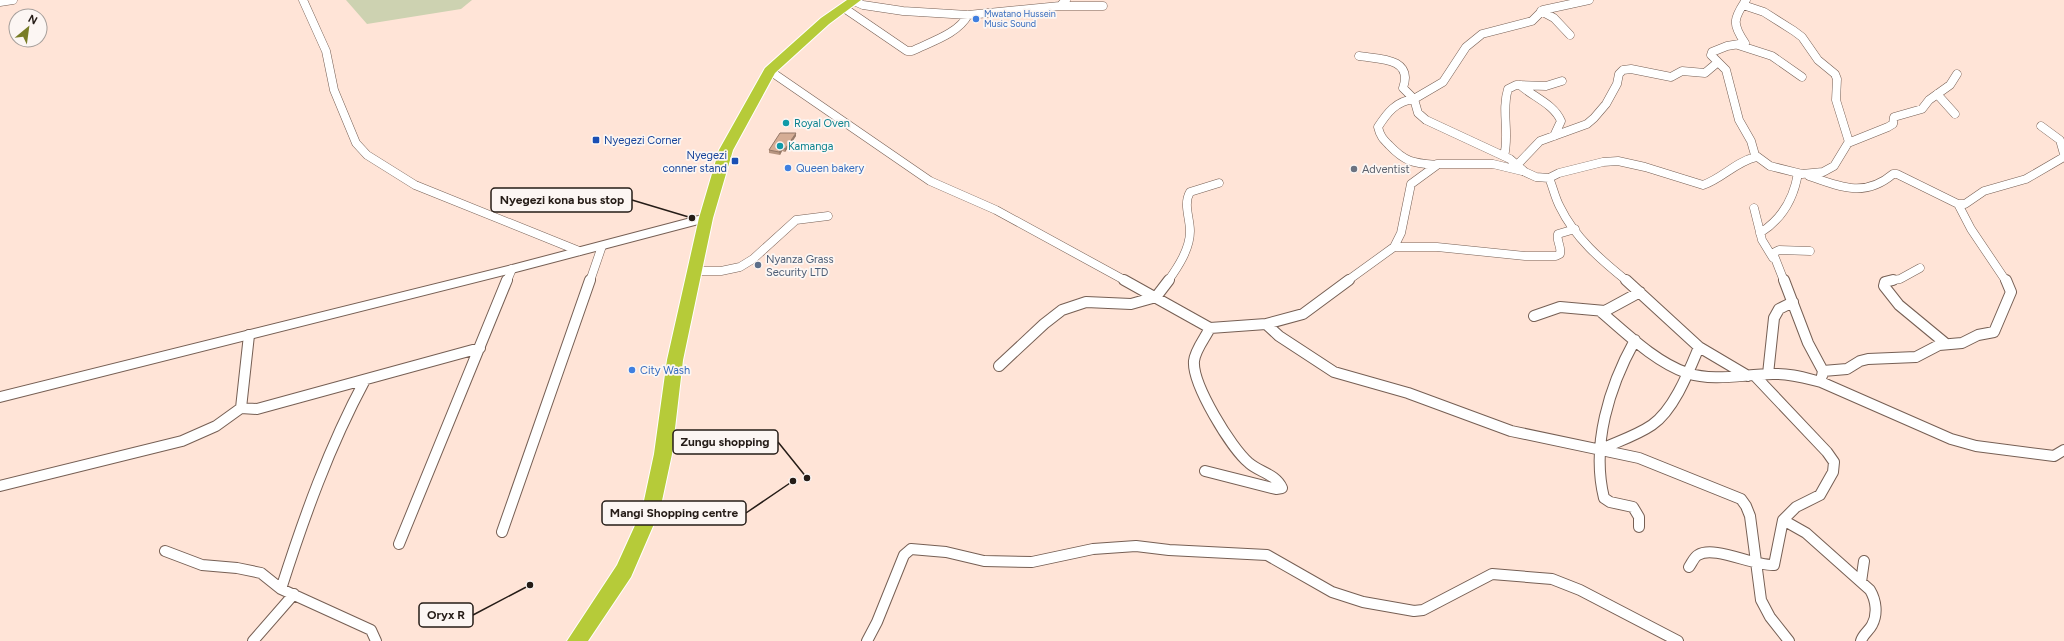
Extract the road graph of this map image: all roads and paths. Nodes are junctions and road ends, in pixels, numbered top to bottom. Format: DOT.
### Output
graph roads {
  1 [pos="13,0"];
  2 [pos="303,0"];
  3 [pos="1066,0"];
  4 [pos="1589,0"];
  5 [pos="0,2"];
  6 [pos="1744,2"];
  7 [pos="851,3"];
  8 [pos="1060,6"];
  9 [pos="1103,6"];
  10 [pos="1541,11"];
  11 [pos="968,15"];
  12 [pos="1570,35"];
  13 [pos="1737,45"];
  14 [pos="1358,56"];
  15 [pos="1718,62"];
  16 [pos="770,71"];
  17 [pos="1957,74"];
  18 [pos="1802,77"];
  19 [pos="1562,81"];
  20 [pos="1520,85"];
  21 [pos="1937,94"];
  22 [pos="1414,99"];
  23 [pos="1955,114"];
  24 [pos="2041,126"];
  25 [pos="1554,136"];
  26 [pos="1849,142"];
  27 [pos="2064,154"];
  28 [pos="1504,156"];
  29 [pos="1756,157"];
  30 [pos="2064,157"];
  31 [pos="1437,164"];
  32 [pos="1518,164"];
  33 [pos="1525,172"];
  34 [pos="1798,173"];
  35 [pos="1808,175"];
  36 [pos="1549,178"];
  37 [pos="1219,183"];
  38 [pos="1958,204"];
  39 [pos="1754,208"];
  40 [pos="828,216"];
  41 [pos="706,218"];
  42 [pos="1575,229"];
  43 [pos="1760,233"];
  44 [pos="602,246"];
  45 [pos="1394,247"];
  46 [pos="579,251"];
  47 [pos="1810,251"];
  48 [pos="1773,258"];
  49 [pos="1920,268"];
  50 [pos="512,269"];
  51 [pos="694,271"];
  52 [pos="1640,292"];
  53 [pos="1156,296"];
  54 [pos="1793,302"];
  55 [pos="1600,312"];
  56 [pos="1534,316"];
  57 [pos="1266,324"];
  58 [pos="1210,328"];
  59 [pos="249,335"];
  60 [pos="1635,340"];
  61 [pos="1945,343"];
  62 [pos="1699,347"];
  63 [pos="480,348"];
  64 [pos="999,366"];
  65 [pos="1823,371"];
  66 [pos="1687,373"];
  67 [pos="1768,374"];
  68 [pos="1752,377"];
  69 [pos="365,380"];
  70 [pos="1821,382"];
  71 [pos="0,397"];
  72 [pos="241,408"];
  73 [pos="1599,450"];
  74 [pos="2064,450"];
  75 [pos="1205,471"];
  76 [pos="0,486"];
  77 [pos="1784,520"];
  78 [pos="1639,528"];
  79 [pos="502,532"];
  80 [pos="399,544"];
  81 [pos="165,551"];
  82 [pos="1864,561"];
  83 [pos="1755,565"];
  84 [pos="1689,567"];
  85 [pos="1861,582"];
  86 [pos="282,589"];
  87 [pos="294,594"];
  88 [pos="253,641"];
  89 [pos="376,641"];
  90 [pos="577,641"];
  91 [pos="867,641"];
  92 [pos="1678,641"];
  93 [pos="1789,641"];
  94 [pos="1861,641"];
  1 -- 5 [label="street"];
  2 -- 46 [label="street"];
  3 -- 8 [label="street"];
  4 -- 10 [label="street"];
  6 -- 13 [label="street"];
  6 -- 26 [label="street"];
  7 -- 11 [label="street"];
  7 -- 11 [label="street"];
  7 -- 16 [label="highway"];
  8 -- 9 [label="street"];
  8 -- 11 [label="street"];
  10 -- 12 [label="street"];
  10 -- 22 [label="street"];
  13 -- 15 [label="street"];
  13 -- 18 [label="street"];
  14 -- 22 [label="street"];
  15 -- 25 [label="street"];
  15 -- 29 [label="street"];
  16 -- 41 [label="highway"];
  16 -- 53 [label="street"];
  17 -- 21 [label="street"];
  19 -- 20 [label="street"];
  20 -- 25 [label="street"];
  20 -- 28 [label="street"];
  21 -- 23 [label="street"];
  21 -- 26 [label="street"];
  22 -- 28 [label="street"];
  22 -- 31 [label="street"];
  24 -- 27 [label="street"];
  25 -- 32 [label="street"];
  26 -- 35 [label="street"];
  28 -- 32 [label="street"];
  29 -- 34 [label="street"];
  29 -- 36 [label="street"];
  30 -- 38 [label="street"];
  31 -- 33 [label="street"];
  31 -- 45 [label="street"];
  32 -- 33 [label="street"];
  33 -- 36 [label="street"];
  34 -- 35 [label="street"];
  34 -- 43 [label="street"];
  35 -- 38 [label="street"];
  36 -- 42 [label="street"];
  37 -- 53 [label="street"];
  38 -- 61 [label="street"];
  39 -- 43 [label="street"];
  40 -- 51 [label="street"];
  41 -- 44 [label="main road"];
  41 -- 51 [label="highway"];
  42 -- 45 [label="street"];
  42 -- 52 [label="street"];
  43 -- 48 [label="street"];
  44 -- 46 [label="main road"];
  44 -- 79 [label="street"];
  45 -- 57 [label="street"];
  46 -- 50 [label="main road"];
  47 -- 48 [label="street"];
  48 -- 54 [label="street"];
  49 -- 61 [label="street"];
  50 -- 59 [label="main road"];
  50 -- 63 [label="street"];
  51 -- 90 [label="highway"];
  52 -- 55 [label="street"];
  52 -- 62 [label="street"];
  53 -- 58 [label="street"];
  53 -- 64 [label="street"];
  54 -- 65 [label="street"];
  54 -- 67 [label="street"];
  55 -- 56 [label="street"];
  55 -- 60 [label="street"];
  57 -- 58 [label="street"];
  57 -- 73 [label="street"];
  58 -- 75 [label="street"];
  59 -- 71 [label="main road"];
  59 -- 72 [label="street"];
  60 -- 66 [label="street"];
  60 -- 73 [label="street"];
  61 -- 65 [label="street"];
  62 -- 66 [label="street"];
  62 -- 68 [label="street"];
  63 -- 69 [label="street"];
  63 -- 80 [label="street"];
  65 -- 70 [label="street"];
  66 -- 68 [label="street"];
  66 -- 73 [label="street"];
  67 -- 68 [label="street"];
  67 -- 70 [label="street"];
  68 -- 77 [label="street"];
  69 -- 72 [label="street"];
  69 -- 86 [label="street"];
  70 -- 74 [label="street"];
  72 -- 76 [label="street"];
  73 -- 78 [label="street"];
  73 -- 83 [label="street"];
  77 -- 83 [label="street"];
  77 -- 85 [label="street"];
  81 -- 86 [label="street"];
  82 -- 85 [label="street"];
  83 -- 84 [label="street"];
  83 -- 93 [label="street"];
  85 -- 94 [label="street"];
  86 -- 87 [label="street"];
  87 -- 88 [label="street"];
  87 -- 89 [label="street"];
  91 -- 92 [label="street"];
}
